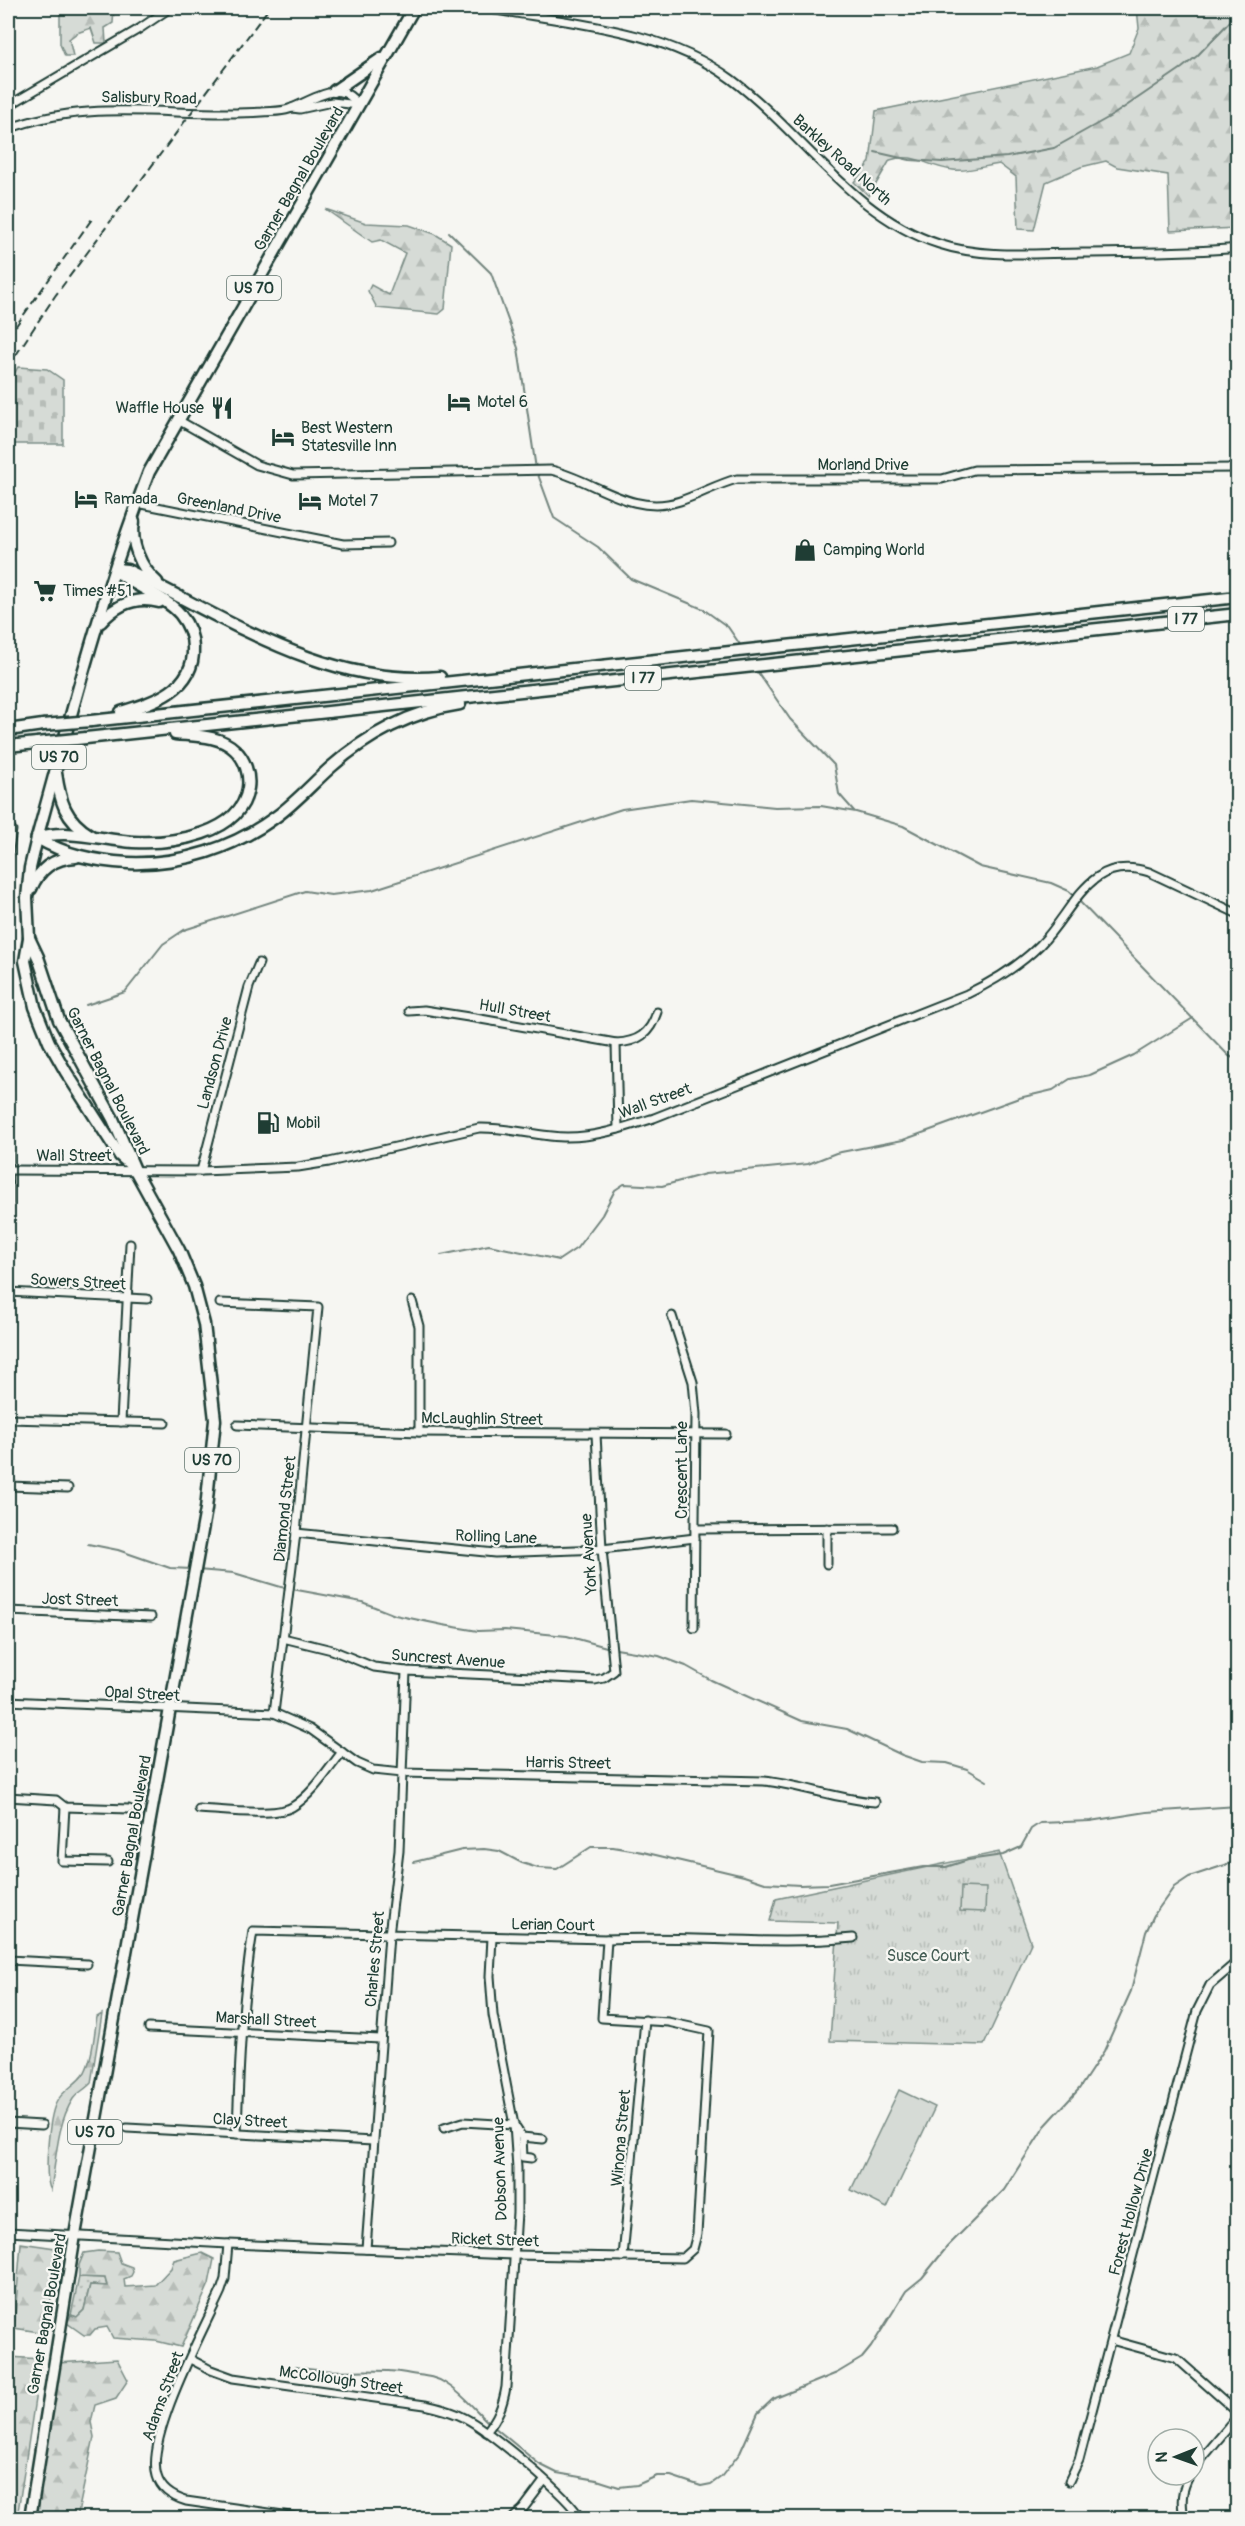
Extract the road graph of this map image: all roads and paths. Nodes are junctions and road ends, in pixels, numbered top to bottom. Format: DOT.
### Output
graph roads {
  1 [pos="170,8"];
  2 [pos="414,8"];
  3 [pos="485,8"];
  4 [pos="387,54"];
  5 [pos="334,91"];
  6 [pos="359,105"];
  7 [pos="8,106"];
  8 [pos="292,108"];
  9 [pos="8,129"];
  10 [pos="1238,248"];
  11 [pos="178,420"];
  12 [pos="1238,468"];
  13 [pos="137,503"];
  14 [pos="388,543"];
  15 [pos="115,569"];
  16 [pos="164,588"];
  17 [pos="1238,597"];
  18 [pos="167,604"];
  19 [pos="1238,614"];
  20 [pos="98,624"];
  21 [pos="552,672"];
  22 [pos="620,681"];
  23 [pos="91,721"];
  24 [pos="8,730"];
  25 [pos="151,732"];
  26 [pos="8,746"];
  27 [pos="56,769"];
  28 [pos="12,830"];
  29 [pos="37,838"];
  30 [pos="105,839"];
  31 [pos="8,856"];
  32 [pos="79,857"];
  33 [pos="27,898"];
  34 [pos="1238,914"];
  35 [pos="29,938"];
  36 [pos="259,963"];
  37 [pos="409,1011"];
  38 [pos="657,1012"];
  39 [pos="616,1043"];
  40 [pos="8,1104"];
  41 [pos="618,1129"];
  42 [pos="8,1170"];
  43 [pos="135,1170"];
  44 [pos="201,1171"];
  45 [pos="8,1209"];
  46 [pos="130,1244"];
  47 [pos="8,1292"];
  48 [pos="127,1298"];
  49 [pos="147,1299"];
  50 [pos="412,1301"];
  51 [pos="220,1303"];
  52 [pos="672,1316"];
  53 [pos="8,1419"];
  54 [pos="121,1422"];
  55 [pos="165,1423"];
  56 [pos="237,1425"];
  57 [pos="306,1428"];
  58 [pos="419,1432"];
  59 [pos="596,1434"];
  60 [pos="696,1434"];
  61 [pos="726,1434"];
  62 [pos="8,1486"];
  63 [pos="68,1488"];
  64 [pos="827,1528"];
  65 [pos="892,1528"];
  66 [pos="695,1529"];
  67 [pos="296,1533"];
  68 [pos="695,1538"];
  69 [pos="602,1549"];
  70 [pos="827,1564"];
  71 [pos="8,1611"];
  72 [pos="151,1617"];
  73 [pos="694,1628"];
  74 [pos="284,1638"];
  75 [pos="406,1671"];
  76 [pos="614,1671"];
  77 [pos="8,1701"];
  78 [pos="168,1709"];
  79 [pos="274,1713"];
  80 [pos="342,1752"];
  81 [pos="402,1773"];
  82 [pos="8,1797"];
  83 [pos="875,1802"];
  84 [pos="65,1807"];
  85 [pos="129,1809"];
  86 [pos="199,1809"];
  87 [pos="108,1862"];
  88 [pos="389,1935"];
  89 [pos="492,1937"];
  90 [pos="853,1938"];
  91 [pos="607,1939"];
  92 [pos="8,1960"];
  93 [pos="1238,1961"];
  94 [pos="87,1964"];
  95 [pos="645,2020"];
  96 [pos="149,2028"];
  97 [pos="240,2032"];
  98 [pos="381,2039"];
  99 [pos="8,2123"];
  100 [pos="42,2125"];
  101 [pos="514,2125"];
  102 [pos="126,2128"];
  103 [pos="444,2128"];
  104 [pos="237,2134"];
  105 [pos="522,2137"];
  106 [pos="543,2139"];
  107 [pos="373,2141"];
  108 [pos="531,2158"];
  109 [pos="8,2232"];
  110 [pos="75,2235"];
  111 [pos="228,2244"];
  112 [pos="366,2249"];
  113 [pos="514,2255"];
  114 [pos="623,2257"];
  115 [pos="1111,2340"];
  116 [pos="190,2359"];
  117 [pos="1238,2415"];
  118 [pos="486,2432"];
  119 [pos="1206,2454"];
  120 [pos="544,2481"];
  121 [pos="1069,2481"];
  122 [pos="1184,2487"];
  123 [pos="30,2518"];
  124 [pos="304,2518"];
  125 [pos="513,2518"];
  126 [pos="580,2518"];
  127 [pos="1184,2518"];
  1 -- 7 [label="street"];
  2 -- 4 [label="highway, US 70"];
  3 -- 10 [label="street, Barkley Road North"];
  4 -- 5 [label="highway"];
  4 -- 6 [label="highway, US 70"];
  5 -- 6 [label="street"];
  5 -- 8 [label="street, Salisbury Road"];
  6 -- 8 [label="street, Salisbury Road"];
  6 -- 11 [label="highway, Garner Bagnal Boulevard / US 70"];
  8 -- 9 [label="street, Salisbury Road"];
  11 -- 12 [label="street, Morland Drive"];
  11 -- 13 [label="highway, Garner Bagnal Boulevard / US 70"];
  13 -- 14 [label="street, Greenland Drive"];
  13 -- 15 [label="highway, Garner Bagnal Boulevard / US 70"];
  13 -- 16 [label="highway"];
  15 -- 16 [label="highway"];
  15 -- 18 [label="highway"];
  15 -- 20 [label="highway, Garner Bagnal Boulevard / US 70"];
  16 -- 21 [label="highway"];
  17 -- 21 [label="highway, I 77"];
  18 -- 20 [label="highway"];
  18 -- 23 [label="highway"];
  19 -- 22 [label="highway, I 77"];
  20 -- 27 [label="highway, Garner Bagnal Boulevard / US 70"];
  21 -- 23 [label="highway, I 77"];
  22 -- 25 [label="highway, I 77"];
  22 -- 32 [label="highway"];
  23 -- 24 [label="highway, I 77, bridge"];
  25 -- 26 [label="highway, I 77, bridge"];
  25 -- 30 [label="highway"];
  27 -- 29 [label="highway, Garner Bagnal Boulevard / US 70"];
  27 -- 30 [label="highway"];
  28 -- 31 [label="street"];
  29 -- 30 [label="highway"];
  29 -- 32 [label="highway"];
  29 -- 33 [label="highway, Garner Bagnal Boulevard / US 70"];
  32 -- 33 [label="highway"];
  33 -- 35 [label="highway, Garner Bagnal Boulevard / US 70"];
  34 -- 41 [label="street, Wall Street"];
  35 -- 43 [label="highway, Garner Bagnal Boulevard / US 70"];
  35 -- 43 [label="highway, Garner Bagnal Boulevard / US 70"];
  36 -- 44 [label="street, Landson Drive"];
  37 -- 39 [label="street, Hull Street"];
  38 -- 39 [label="street"];
  39 -- 41 [label="street"];
  40 -- 42 [label="street"];
  41 -- 44 [label="street, Wall Street"];
  42 -- 43 [label="street, Wall Street"];
  42 -- 45 [label="street"];
  43 -- 44 [label="street, Wall Street"];
  43 -- 78 [label="highway, Garner Bagnal Boulevard / US 70"];
  46 -- 48 [label="street"];
  47 -- 48 [label="street, Sowers Street"];
  48 -- 49 [label="street, Sowers Street"];
  48 -- 54 [label="street"];
  50 -- 58 [label="street"];
  51 -- 57 [label="street, Diamond Street"];
  52 -- 60 [label="street, Crescent Lane"];
  53 -- 54 [label="street"];
  54 -- 55 [label="street"];
  56 -- 57 [label="street, McLaughlin Street"];
  57 -- 58 [label="street, McLaughlin Street"];
  57 -- 67 [label="street, Diamond Street"];
  58 -- 59 [label="street, McLaughlin Street"];
  59 -- 60 [label="street, McLaughlin Street"];
  59 -- 69 [label="street, York Avenue"];
  60 -- 61 [label="street, McLaughlin Street"];
  60 -- 66 [label="street, Crescent Lane"];
  62 -- 63 [label="street"];
  64 -- 65 [label="street"];
  64 -- 66 [label="street"];
  64 -- 70 [label="street"];
  66 -- 68 [label="street, Crescent Lane"];
  67 -- 69 [label="street, Rolling Lane"];
  67 -- 74 [label="street, Diamond Street"];
  68 -- 69 [label="street, Rolling Lane"];
  68 -- 73 [label="street, Crescent Lane"];
  69 -- 76 [label="street, York Avenue"];
  71 -- 72 [label="street, Jost Street"];
  74 -- 75 [label="street, Suncrest Avenue"];
  74 -- 79 [label="street, Diamond Street"];
  75 -- 76 [label="street, Suncrest Avenue"];
  75 -- 81 [label="street, Charles Street"];
  77 -- 78 [label="street, Opal Street"];
  78 -- 79 [label="street, Opal Street"];
  78 -- 110 [label="highway, Garner Bagnal Boulevard / US 70"];
  79 -- 80 [label="street, Harris Street"];
  80 -- 81 [label="street, Harris Street"];
  80 -- 86 [label="street"];
  81 -- 83 [label="street, Harris Street"];
  81 -- 88 [label="street, Charles Street"];
  82 -- 84 [label="street"];
  84 -- 85 [label="street"];
  84 -- 87 [label="street"];
  88 -- 89 [label="street, Lerian Court"];
  88 -- 97 [label="street, Lerian Court"];
  88 -- 98 [label="street, Charles Street"];
  89 -- 91 [label="street, Lerian Court"];
  89 -- 101 [label="street, Dobson Avenue"];
  90 -- 91 [label="street, Lerian Court"];
  91 -- 95 [label="street"];
  92 -- 94 [label="street"];
  93 -- 115 [label="street, Forest Hollow Drive"];
  95 -- 114 [label="street, Winona Street"];
  95 -- 114 [label="street, Ricket Street"];
  96 -- 97 [label="street, Marshall Street"];
  97 -- 98 [label="street, Marshall Street"];
  97 -- 104 [label="street"];
  98 -- 107 [label="street, Charles Street"];
  99 -- 100 [label="street"];
  101 -- 103 [label="street"];
  101 -- 105 [label="street"];
  101 -- 113 [label="street, Dobson Avenue"];
  102 -- 104 [label="street, Clay Street"];
  104 -- 107 [label="street, Clay Street"];
  105 -- 106 [label="street"];
  105 -- 108 [label="street"];
  107 -- 112 [label="street, Charles Street"];
  109 -- 110 [label="street, Ricket Street"];
  110 -- 111 [label="street, Ricket Street"];
  110 -- 123 [label="highway, Garner Bagnal Boulevard / US 70"];
  111 -- 112 [label="street, Ricket Street"];
  111 -- 116 [label="street, Adams Street"];
  112 -- 113 [label="street, Ricket Street"];
  113 -- 114 [label="street, Ricket Street"];
  113 -- 118 [label="street, Dobson Avenue"];
  115 -- 117 [label="street"];
  115 -- 121 [label="street, Forest Hollow Drive"];
  116 -- 118 [label="street, McCollough Street"];
  116 -- 124 [label="street, Adams Street"];
  117 -- 119 [label="street"];
  118 -- 120 [label="street, McCollough Street"];
  120 -- 125 [label="street"];
  120 -- 126 [label="street, McCollough Street"];
  122 -- 127 [label="street"];
}
